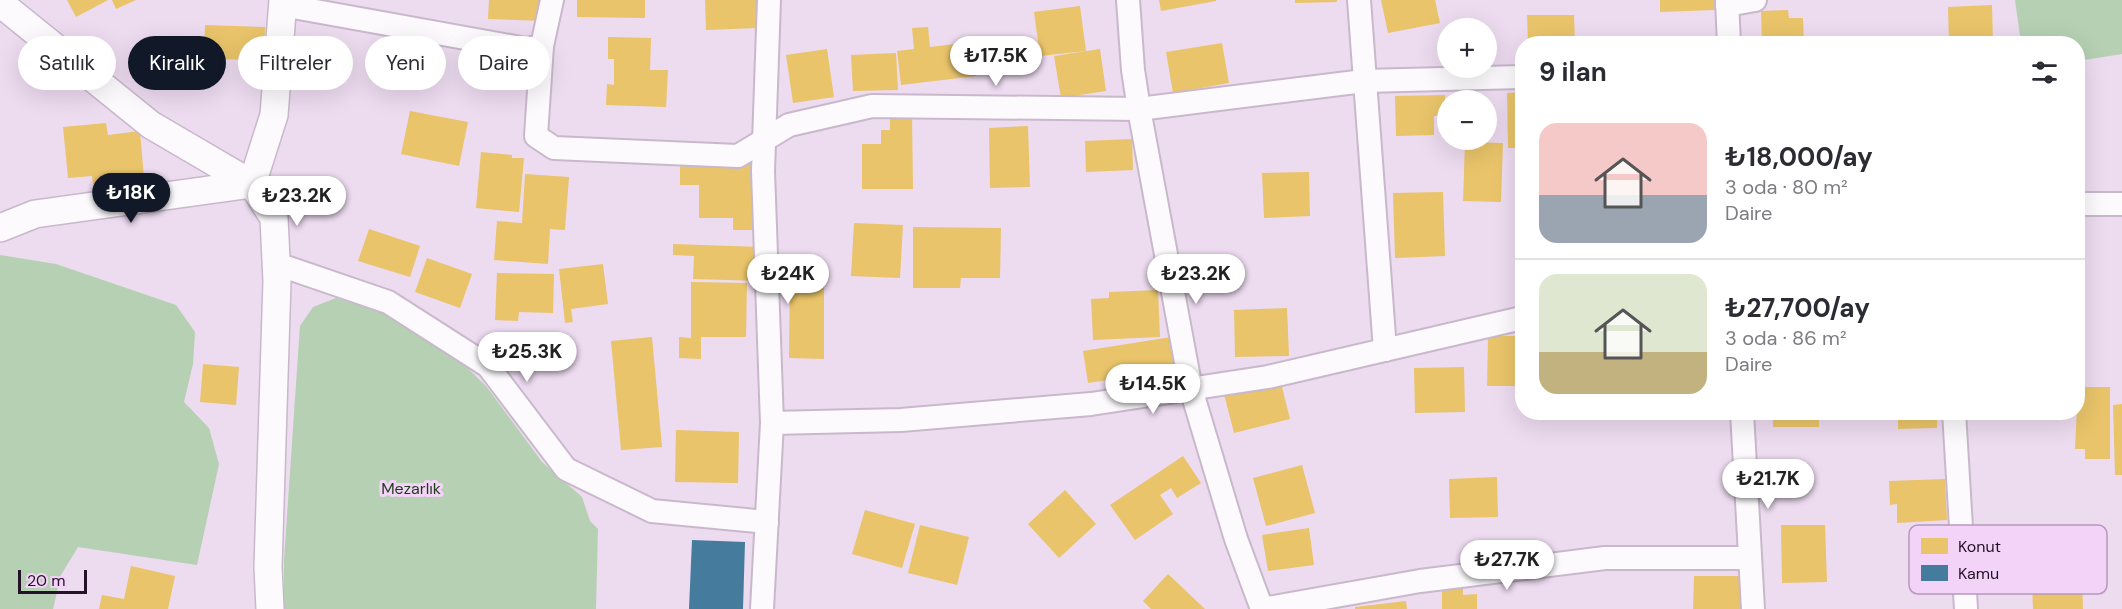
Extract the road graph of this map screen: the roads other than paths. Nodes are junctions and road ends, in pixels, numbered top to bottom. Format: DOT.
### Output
graph roads {
  1 [pos="552,0"];
  2 [pos="769,0"];
  3 [pos="1128,0"];
  4 [pos="1359,0"];
  5 [pos="1755,0"];
  6 [pos="283,2"];
  7 [pos="0,3"];
  8 [pos="1727,3"];
  9 [pos="459,36"];
  10 [pos="544,36"];
  11 [pos="1729,36"];
  12 [pos="1515,76"];
  13 [pos="1364,81"];
  14 [pos="539,90"];
  15 [pos="1139,109"];
  16 [pos="765,140"];
  17 [pos="252,184"];
  18 [pos="2085,204"];
  19 [pos="2122,204"];
  20 [pos="0,228"];
  21 [pos="277,264"];
  22 [pos="1515,320"];
  23 [pos="1385,351"];
  24 [pos="1191,389"];
  25 [pos="1743,420"];
  26 [pos="1954,420"];
  27 [pos="772,423"];
  28 [pos="766,522"];
  29 [pos="1961,525"];
  30 [pos="1750,558"];
  31 [pos="1965,594"];
  32 [pos="270,609"];
  33 [pos="762,609"];
  34 [pos="1262,609"];
  35 [pos="1753,609"];
  36 [pos="1966,609"];
  1 -- 10 [label="street"];
  2 -- 16 [label="street"];
  3 -- 15 [label="street"];
  4 -- 13 [label="street"];
  5 -- 8 [label="street"];
  6 -- 9 [label="street"];
  6 -- 17 [label="street"];
  7 -- 17 [label="street"];
  8 -- 11 [label="street"];
  12 -- 13 [label="street"];
  13 -- 15 [label="street"];
  13 -- 23 [label="street"];
  14 -- 16 [label="street"];
  15 -- 16 [label="street"];
  15 -- 24 [label="street"];
  16 -- 27 [label="street"];
  17 -- 20 [label="street"];
  17 -- 21 [label="street"];
  18 -- 19 [label="street"];
  21 -- 28 [label="street"];
  21 -- 32 [label="street"];
  22 -- 23 [label="street"];
  23 -- 24 [label="street"];
  24 -- 27 [label="street"];
  24 -- 34 [label="street"];
  25 -- 30 [label="street"];
  26 -- 29 [label="street"];
  27 -- 28 [label="street"];
  28 -- 33 [label="street"];
  30 -- 34 [label="street"];
  30 -- 35 [label="street"];
  31 -- 36 [label="street"];
}
